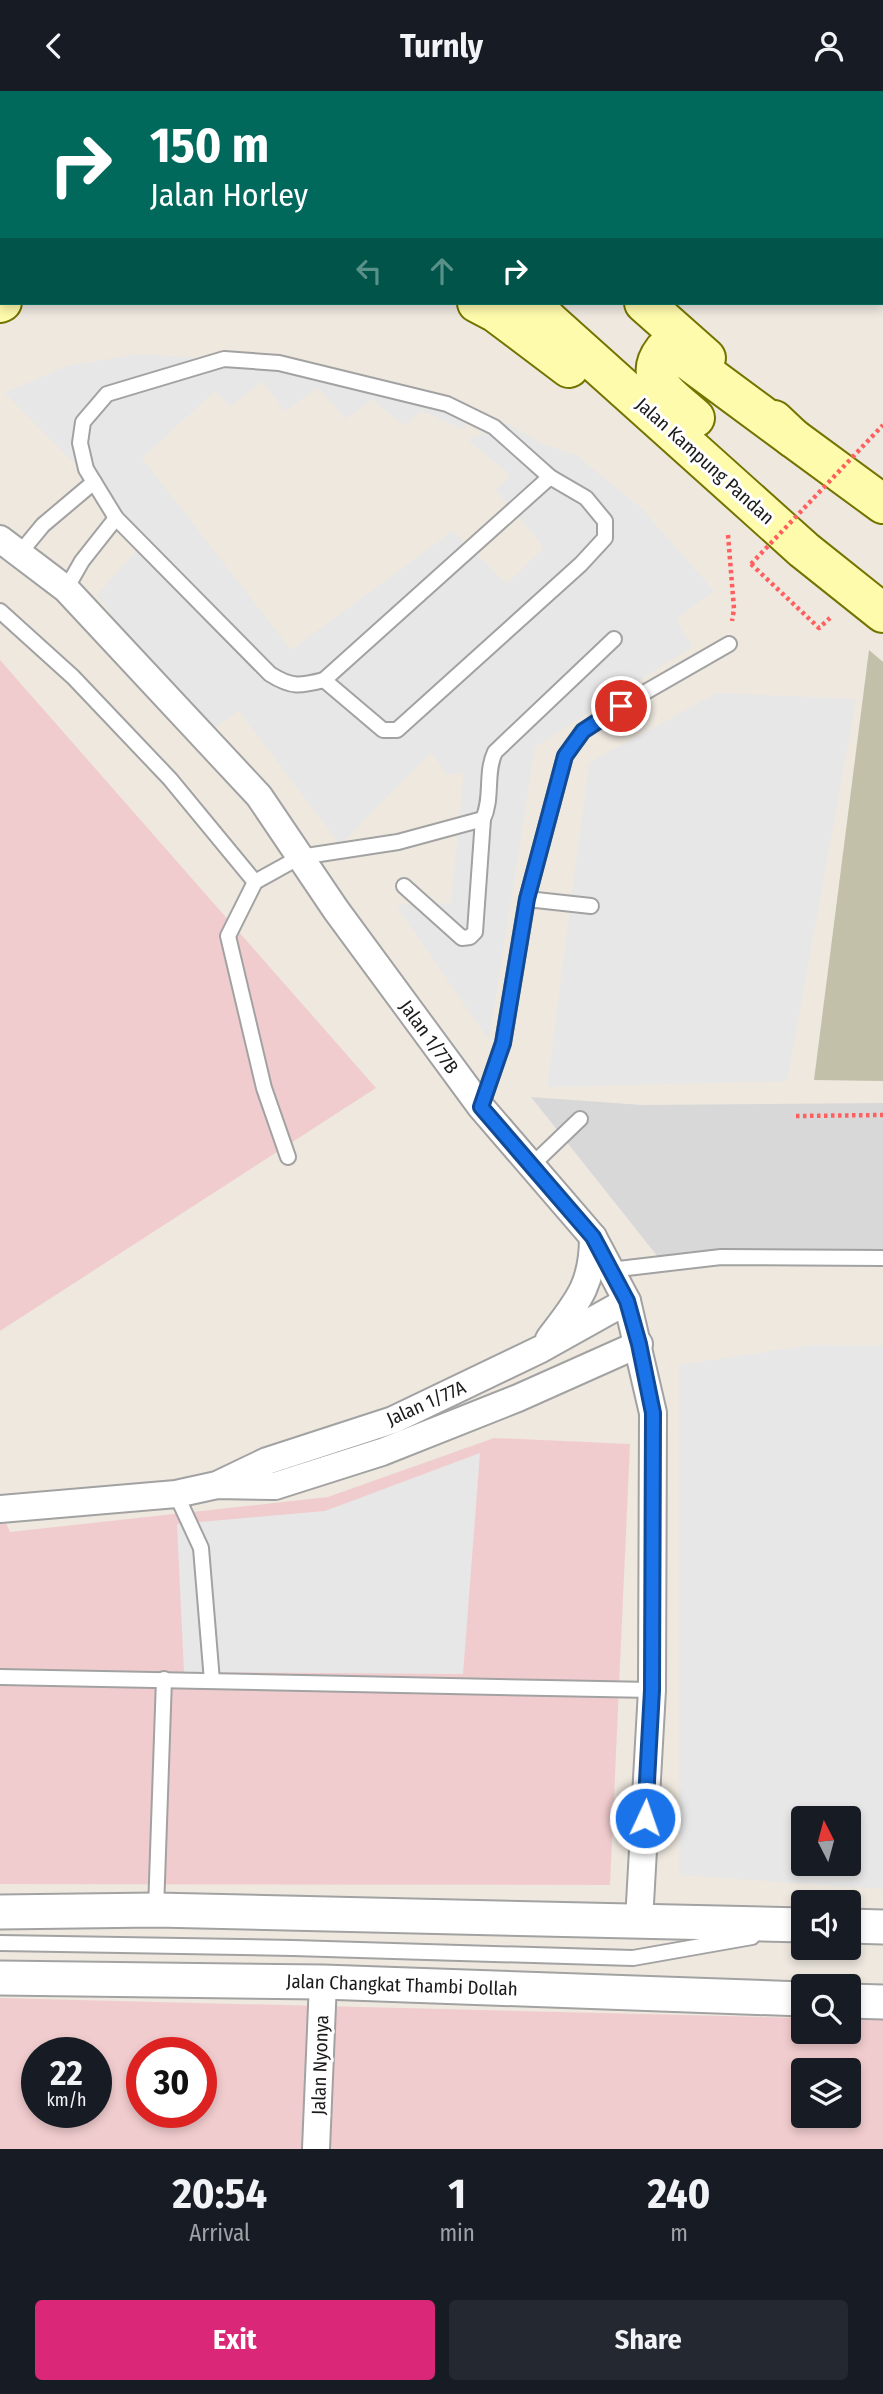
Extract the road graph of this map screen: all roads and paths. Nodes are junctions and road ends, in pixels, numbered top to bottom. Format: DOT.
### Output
graph roads {
  1 [pos="481,305"];
  2 [pos="534,305"];
  3 [pos="646,305"];
  4 [pos="673,305"];
  5 [pos="748,395"];
  6 [pos="883,425"];
  7 [pos="793,438"];
  8 [pos="550,477"];
  9 [pos="94,482"];
  10 [pos="883,504"];
  11 [pos="116,518"];
  12 [pos="728,535"];
  13 [pos="9,547"];
  14 [pos="804,550"];
  15 [pos="66,589"];
  16 [pos="0,611"];
  17 [pos="836,612"];
  18 [pos="883,613"];
  19 [pos="614,639"];
  20 [pos="729,644"];
  21 [pos="324,680"];
  22 [pos="483,819"];
  23 [pos="300,857"];
  24 [pos="255,882"];
  25 [pos="404,886"];
  26 [pos="527,899"];
  27 [pos="591,906"];
  28 [pos="481,1107"];
  29 [pos="883,1115"];
  30 [pos="796,1116"];
  31 [pos="580,1119"];
  32 [pos="288,1157"];
  33 [pos="531,1166"];
  34 [pos="593,1237"];
  35 [pos="883,1258"];
  36 [pos="610,1270"];
  37 [pos="627,1301"];
  38 [pos="639,1344"];
  39 [pos="541,1349"];
  40 [pos="217,1485"];
  41 [pos="176,1494"];
  42 [pos="0,1509"];
  43 [pos="0,1677"];
  44 [pos="164,1679"];
  45 [pos="212,1681"];
  46 [pos="652,1690"];
  47 [pos="156,1910"];
  48 [pos="0,1912"];
  49 [pos="639,1921"];
  50 [pos="791,1926"];
  51 [pos="861,1926"];
  52 [pos="883,1927"];
  53 [pos="791,1928"];
  54 [pos="0,1943"];
  55 [pos="0,1978"];
  56 [pos="323,1982"];
  57 [pos="791,1999"];
  58 [pos="861,2001"];
  59 [pos="883,2002"];
  60 [pos="316,2149"];
  1 -- 14 [label="main road"];
  2 -- 14 [label="main road, Jalan Kampung Pandan"];
  3 -- 5 [label="main road"];
  4 -- 5 [label="main road"];
  5 -- 7 [label="main road"];
  6 -- 17 [label="path, bridge"];
  7 -- 10 [label="main road"];
  7 -- 14 [label="main road"];
  8 -- 9 [label="lane"];
  8 -- 21 [label="lane"];
  8 -- 21 [label="lane"];
  9 -- 11 [label="lane"];
  9 -- 13 [label="lane"];
  11 -- 15 [label="lane"];
  11 -- 21 [label="lane"];
  12 -- 20 [label="path"];
  13 -- 15 [label="street, Jalan 1/77B"];
  14 -- 18 [label="main road, Jalan Kampung Pandan"];
  15 -- 23 [label="street, Jalan 1/77B"];
  16 -- 24 [label="lane"];
  19 -- 22 [label="lane"];
  20 -- 26 [label="lane"];
  22 -- 23 [label="lane"];
  22 -- 25 [label="lane"];
  23 -- 24 [label="lane"];
  23 -- 28 [label="street, Jalan 1/77B"];
  24 -- 32 [label="lane"];
  26 -- 27 [label="lane"];
  26 -- 28 [label="lane"];
  28 -- 33 [label="street, Jalan 1/77B"];
  29 -- 30 [label="path"];
  31 -- 33 [label="lane"];
  33 -- 34 [label="street, Jalan 1/77B"];
  34 -- 36 [label="street, Jalan 1/77B"];
  34 -- 39 [label="street"];
  35 -- 36 [label="lane"];
  36 -- 37 [label="street, Jalan 1/77B"];
  37 -- 38 [label="street, Jalan 1/77B"];
  37 -- 39 [label="street, Jalan 1/77A"];
  38 -- 40 [label="street, Jalan 1/77A"];
  38 -- 46 [label="street, Jalan 1/77B"];
  39 -- 40 [label="street, Jalan 1/77A"];
  40 -- 41 [label="street, Jalan 1/77A"];
  41 -- 42 [label="street, Jalan 1/77A"];
  41 -- 45 [label="lane"];
  43 -- 44 [label="lane"];
  44 -- 45 [label="lane"];
  44 -- 47 [label="lane"];
  45 -- 46 [label="lane"];
  46 -- 49 [label="street, Jalan 1/77B"];
  47 -- 48 [label="street"];
  47 -- 49 [label="street"];
  49 -- 50 [label="street"];
  51 -- 52 [label="street"];
  53 -- 54 [label="lane"];
  55 -- 56 [label="street, Jalan Changkat Thambi Dollah"];
  56 -- 57 [label="street, Jalan Changkat Thambi Dollah"];
  56 -- 60 [label="street, Jalan Nyonya"];
  58 -- 59 [label="street"];
}
